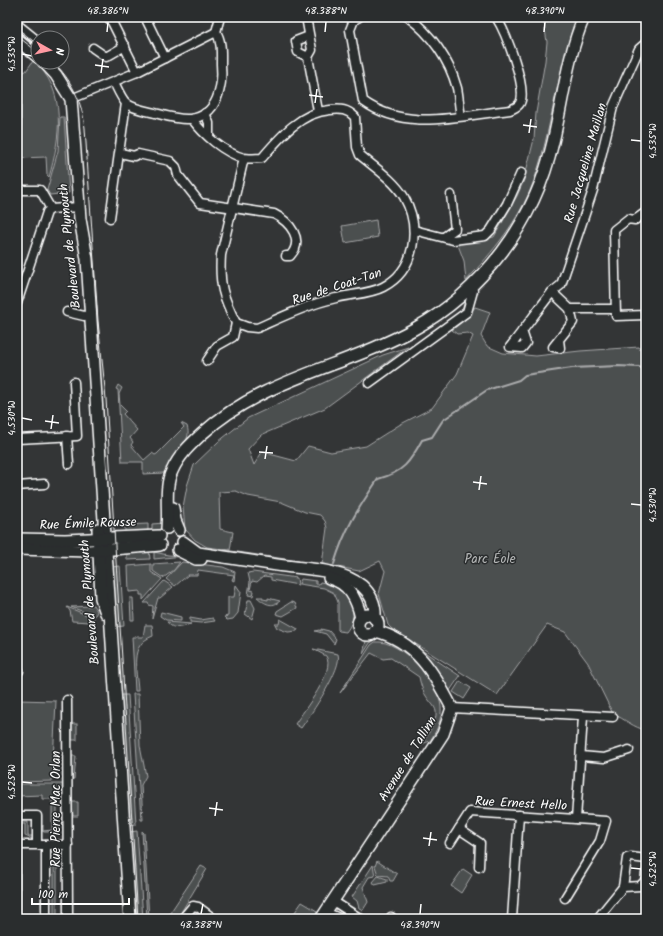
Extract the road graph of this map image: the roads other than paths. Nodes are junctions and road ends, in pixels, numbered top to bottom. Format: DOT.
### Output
graph roads {
  1 [pos="108,17"];
  2 [pos="145,17"];
  3 [pos="220,17"];
  4 [pos="306,17"];
  5 [pos="358,17"];
  6 [pos="408,17"];
  7 [pos="496,17"];
  8 [pos="584,17"];
  9 [pos="646,17"];
  10 [pos="646,21"];
  11 [pos="17,24"];
  12 [pos="216,32"];
  13 [pos="30,35"];
  14 [pos="309,36"];
  15 [pos="17,40"];
  16 [pos="646,43"];
  17 [pos="125,46"];
  18 [pos="93,48"];
  19 [pos="30,51"];
  20 [pos="308,57"];
  21 [pos="165,58"];
  22 [pos="51,70"];
  23 [pos="137,72"];
  24 [pos="114,82"];
  25 [pos="71,99"];
  26 [pos="126,103"];
  27 [pos="318,111"];
  28 [pos="205,114"];
  29 [pos="461,116"];
  30 [pos="192,119"];
  31 [pos="209,136"];
  32 [pos="120,153"];
  33 [pos="244,158"];
  34 [pos="521,173"];
  35 [pos="17,190"];
  36 [pos="451,195"];
  37 [pos="79,208"];
  38 [pos="51,209"];
  39 [pos="233,209"];
  40 [pos="646,212"];
  41 [pos="110,218"];
  42 [pos="414,230"];
  43 [pos="444,237"];
  44 [pos="286,256"];
  45 [pos="473,288"];
  46 [pos="552,292"];
  47 [pos="17,303"];
  48 [pos="570,309"];
  49 [pos="67,312"];
  50 [pos="616,312"];
  51 [pos="91,315"];
  52 [pos="646,315"];
  53 [pos="236,323"];
  54 [pos="522,331"];
  55 [pos="559,340"];
  56 [pos="355,356"];
  57 [pos="207,362"];
  58 [pos="74,382"];
  59 [pos="369,383"];
  60 [pos="67,436"];
  61 [pos="17,438"];
  62 [pos="181,461"];
  63 [pos="69,464"];
  64 [pos="44,484"];
  65 [pos="17,486"];
  66 [pos="179,530"];
  67 [pos="164,532"];
  68 [pos="102,538"];
  69 [pos="17,539"];
  70 [pos="181,546"];
  71 [pos="17,549"];
  72 [pos="102,551"];
  73 [pos="361,618"];
  74 [pos="376,619"];
  75 [pos="375,631"];
  76 [pos="67,700"];
  77 [pos="452,708"];
  78 [pos="583,716"];
  79 [pos="613,717"];
  80 [pos="629,750"];
  81 [pos="581,756"];
  82 [pos="519,815"];
  83 [pos="17,816"];
  84 [pos="576,819"];
  85 [pos="459,829"];
  86 [pos="450,843"];
  87 [pos="37,844"];
  88 [pos="17,845"];
  89 [pos="46,845"];
  90 [pos="68,845"];
  91 [pos="646,859"];
  92 [pos="479,867"];
  93 [pos="646,873"];
  94 [pos="623,887"];
  95 [pos="565,898"];
  96 [pos="333,901"];
  97 [pos="332,915"];
  98 [pos="46,919"];
  99 [pos="68,919"];
  100 [pos="130,919"];
  101 [pos="182,919"];
  102 [pos="214,919"];
  103 [pos="321,919"];
  104 [pos="341,919"];
  105 [pos="361,919"];
  106 [pos="390,919"];
  107 [pos="393,919"];
  108 [pos="512,919"];
  109 [pos="597,919"];
  1 -- 17 [label="street"];
  2 -- 21 [label="street"];
  3 -- 12 [label="street"];
  4 -- 14 [label="street"];
  5 -- 29 [label="street"];
  6 -- 29 [label="street"];
  7 -- 29 [label="street"];
  8 -- 45 [label="street"];
  9 -- 10 [label="street"];
  11 -- 13 [label="street"];
  12 -- 21 [label="street"];
  12 -- 28 [label="street"];
  14 -- 20 [label="street"];
  14 -- 20 [label="street"];
  15 -- 19 [label="street"];
  16 -- 46 [label="street, Rue Jacqueline Maillan"];
  17 -- 18 [label="street"];
  17 -- 23 [label="street"];
  20 -- 27 [label="street"];
  21 -- 23 [label="street"];
  22 -- 25 [label="street, Boulevard de Plymouth"];
  23 -- 24 [label="street"];
  24 -- 25 [label="street"];
  24 -- 26 [label="street"];
  25 -- 37 [label="street, Boulevard de Plymouth"];
  26 -- 30 [label="street"];
  26 -- 32 [label="street"];
  27 -- 33 [label="street, Rue de Coat-Tan"];
  27 -- 42 [label="street, Rue de Coat-Tan"];
  28 -- 30 [label="street"];
  28 -- 31 [label="street"];
  30 -- 31 [label="street"];
  31 -- 33 [label="street"];
  32 -- 39 [label="street"];
  32 -- 41 [label="street"];
  33 -- 39 [label="street"];
  34 -- 43 [label="street"];
  35 -- 38 [label="street"];
  36 -- 43 [label="street"];
  37 -- 38 [label="street"];
  37 -- 51 [label="street, Boulevard de Plymouth"];
  38 -- 47 [label="street"];
  39 -- 44 [label="street"];
  39 -- 53 [label="street"];
  40 -- 50 [label="street"];
  42 -- 43 [label="street"];
  42 -- 53 [label="street, Rue de Coat-Tan"];
  45 -- 56 [label="street"];
  45 -- 59 [label="street"];
  46 -- 48 [label="street"];
  46 -- 54 [label="street, Rue Jacqueline Maillan"];
  48 -- 50 [label="street"];
  48 -- 55 [label="street"];
  49 -- 51 [label="street"];
  50 -- 52 [label="street"];
  51 -- 68 [label="street, Boulevard de Plymouth"];
  53 -- 57 [label="street"];
  56 -- 62 [label="street"];
  56 -- 62 [label="street"];
  58 -- 60 [label="street"];
  60 -- 61 [label="street"];
  60 -- 63 [label="street"];
  62 -- 66 [label="street"];
  62 -- 67 [label="street"];
  64 -- 65 [label="street"];
  66 -- 67 [label="street"];
  66 -- 70 [label="street"];
  67 -- 68 [label="street, Rue Émile Rousse"];
  67 -- 70 [label="street"];
  67 -- 72 [label="street, Rue Émile Rousse"];
  68 -- 69 [label="street, Rue Émile Rousse"];
  68 -- 72 [label="street, Boulevard de Plymouth"];
  70 -- 73 [label="street"];
  70 -- 74 [label="street"];
  71 -- 72 [label="street, Rue Émile Rousse"];
  72 -- 100 [label="street, Boulevard de Plymouth"];
  73 -- 74 [label="street"];
  73 -- 75 [label="street"];
  74 -- 75 [label="street"];
  75 -- 77 [label="street, Avenue de Tallinn"];
  76 -- 90 [label="street, Rue Pierre Mac Orlan"];
  77 -- 78 [label="street"];
  77 -- 96 [label="street, Avenue de Tallinn"];
  78 -- 79 [label="street"];
  78 -- 81 [label="street"];
  80 -- 81 [label="street"];
  81 -- 84 [label="street"];
  82 -- 84 [label="street, Rue Ernest Hello"];
  82 -- 85 [label="street, Rue Ernest Hello"];
  82 -- 108 [label="street"];
  83 -- 87 [label="street"];
  84 -- 95 [label="street, Rue Ernest Hello"];
  85 -- 86 [label="street, Rue Ernest Hello"];
  85 -- 92 [label="street"];
  87 -- 88 [label="street"];
  87 -- 89 [label="street"];
  89 -- 90 [label="street"];
  89 -- 98 [label="street, Rue Pierre Mac Orlan"];
  90 -- 99 [label="street, Rue Pierre Mac Orlan"];
  91 -- 94 [label="street"];
  93 -- 94 [label="street"];
  94 -- 109 [label="street"];
  96 -- 103 [label="street, Avenue de Tallinn"];
  96 -- 105 [label="street"];
  97 -- 104 [label="street"];
  101 -- 102 [label="street"];
  106 -- 107 [label="street"];
}
